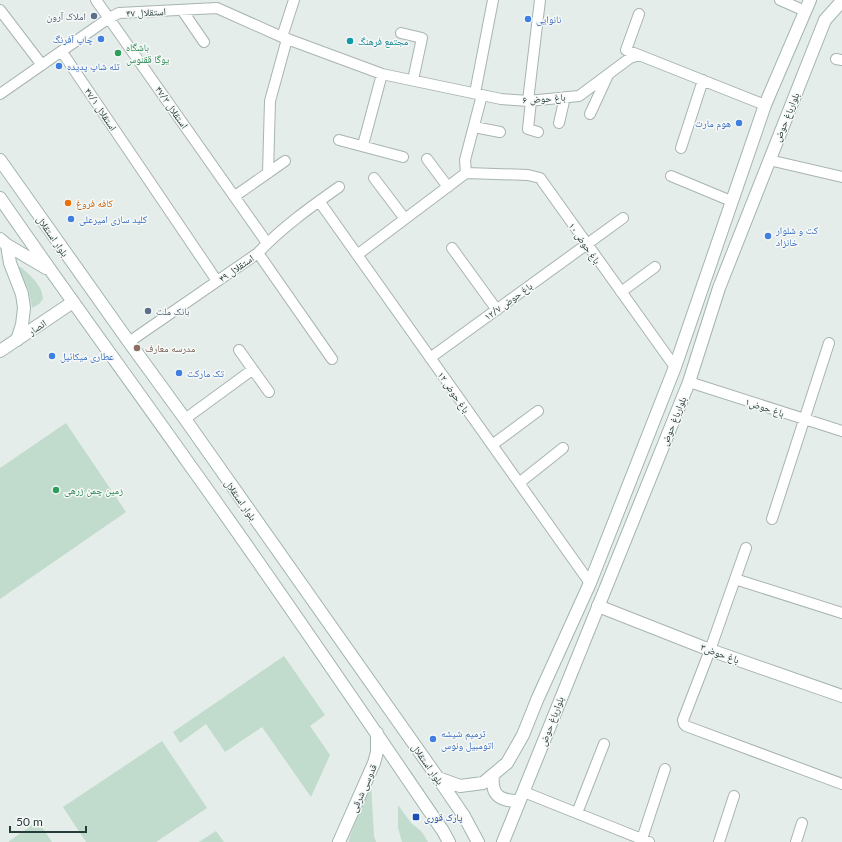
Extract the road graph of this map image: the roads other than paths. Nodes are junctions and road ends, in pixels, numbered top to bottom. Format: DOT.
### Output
graph roads {
  1 [pos="96,0"];
  2 [pos="294,0"];
  3 [pos="493,0"];
  4 [pos="540,0"];
  5 [pos="780,0"];
  6 [pos="810,0"];
  7 [pos="842,1"];
  8 [pos="215,4"];
  9 [pos="0,10"];
  10 [pos="182,10"];
  11 [pos="805,11"];
  12 [pos="639,14"];
  13 [pos="109,18"];
  14 [pos="401,33"];
  15 [pos="284,38"];
  16 [pos="204,42"];
  17 [pos="62,52"];
  18 [pos="639,55"];
  19 [pos="42,65"];
  20 [pos="609,73"];
  21 [pos="382,74"];
  22 [pos="413,80"];
  23 [pos="703,80"];
  24 [pos="0,94"];
  25 [pos="478,94"];
  26 [pos="565,97"];
  27 [pos="530,101"];
  28 [pos="765,105"];
  29 [pos="590,114"];
  30 [pos="559,123"];
  31 [pos="474,127"];
  32 [pos="500,132"];
  33 [pos="538,132"];
  34 [pos="339,140"];
  35 [pos="363,146"];
  36 [pos="681,148"];
  37 [pos="403,156"];
  38 [pos="427,159"];
  39 [pos="0,160"];
  40 [pos="769,160"];
  41 [pos="285,161"];
  42 [pos="268,173"];
  43 [pos="466,173"];
  44 [pos="671,176"];
  45 [pos="842,177"];
  46 [pos="374,178"];
  47 [pos="339,187"];
  48 [pos="448,187"];
  49 [pos="235,196"];
  50 [pos="0,198"];
  51 [pos="319,201"];
  52 [pos="732,201"];
  53 [pos="623,218"];
  54 [pos="405,219"];
  55 [pos="3,242"];
  56 [pos="267,243"];
  57 [pos="586,244"];
  58 [pos="452,248"];
  59 [pos="258,252"];
  60 [pos="357,255"];
  61 [pos="655,267"];
  62 [pos="49,269"];
  63 [pos="217,281"];
  64 [pos="621,292"];
  65 [pos="700,292"];
  66 [pos="717,296"];
  67 [pos="73,302"];
  68 [pos="497,310"];
  69 [pos="17,340"];
  70 [pos="129,342"];
  71 [pos="829,343"];
  72 [pos="239,350"];
  73 [pos="0,352"];
  74 [pos="430,358"];
  75 [pos="332,359"];
  76 [pos="675,367"];
  77 [pos="252,370"];
  78 [pos="689,382"];
  79 [pos="269,392"];
  80 [pos="538,411"];
  81 [pos="185,419"];
  82 [pos="805,419"];
  83 [pos="842,431"];
  84 [pos="492,445"];
  85 [pos="563,448"];
  86 [pos="207,451"];
  87 [pos="190,464"];
  88 [pos="519,483"];
  89 [pos="772,519"];
  90 [pos="746,548"];
  91 [pos="735,579"];
  92 [pos="590,583"];
  93 [pos="598,606"];
  94 [pos="842,613"];
  95 [pos="710,650"];
  96 [pos="842,696"];
  97 [pos="536,700"];
  98 [pos="555,710"];
  99 [pos="376,733"];
  100 [pos="604,744"];
  101 [pos="665,769"];
  102 [pos="493,775"];
  103 [pos="438,778"];
  104 [pos="842,784"];
  105 [pos="734,796"];
  106 [pos="521,797"];
  107 [pos="577,813"];
  108 [pos="802,823"];
  109 [pos="644,841"];
  110 [pos="339,842"];
  111 [pos="449,842"];
  112 [pos="478,842"];
  113 [pos="503,842"];
  114 [pos="719,842"];
  115 [pos="796,842"];
  1 -- 13 [label="street, ۴۷/۳ استقلال"];
  2 -- 15 [label="street"];
  3 -- 25 [label="street"];
  4 -- 27 [label="street"];
  5 -- 11 [label="street"];
  6 -- 11 [label="main road, بلوارباغ حوض"];
  7 -- 40 [label="main road, بلوارباغ حوض"];
  8 -- 10 [label="street, ۴۷ استقلال"];
  8 -- 15 [label="street, ۴۷ استقلال"];
  9 -- 19 [label="street"];
  10 -- 13 [label="street, ۴۷ استقلال"];
  10 -- 16 [label="street"];
  11 -- 28 [label="main road, بلوارباغ حوض"];
  12 -- 18 [label="street"];
  13 -- 17 [label="street, ۴۷ استقلال"];
  13 -- 49 [label="street, ۴۷/۳ استقلال"];
  14 -- 22 [label="street"];
  15 -- 21 [label="street, ۶ باغ حوض"];
  15 -- 42 [label="street"];
  17 -- 19 [label="street, ۴۷ استقلال"];
  17 -- 63 [label="street, ۴۷/۱ استقلال"];
  18 -- 20 [label="street, ۶ باغ حوض"];
  18 -- 23 [label="street"];
  19 -- 24 [label="street, ۴۷ استقلال"];
  20 -- 26 [label="street, ۶ باغ حوض"];
  20 -- 29 [label="street"];
  21 -- 22 [label="street, ۶ باغ حوض"];
  21 -- 35 [label="street"];
  22 -- 25 [label="street, ۶ باغ حوض"];
  23 -- 28 [label="street"];
  23 -- 36 [label="street"];
  25 -- 27 [label="street, ۶ باغ حوض"];
  25 -- 31 [label="street"];
  26 -- 27 [label="street, ۶ باغ حوض"];
  26 -- 30 [label="street"];
  27 -- 33 [label="street"];
  28 -- 52 [label="main road, بلوارباغ حوض"];
  31 -- 32 [label="street"];
  31 -- 43 [label="street"];
  34 -- 35 [label="street"];
  35 -- 37 [label="street"];
  38 -- 48 [label="street"];
  39 -- 70 [label="main road, بلوار استقلال"];
  40 -- 45 [label="street"];
  40 -- 66 [label="main road, بلوارباغ حوض"];
  41 -- 42 [label="street"];
  42 -- 49 [label="street"];
  43 -- 48 [label="street"];
  43 -- 57 [label="street, ۱۰ باغ حوض"];
  44 -- 52 [label="street"];
  46 -- 54 [label="street"];
  47 -- 51 [label="street, ۴۹ استقلال"];
  48 -- 54 [label="street"];
  49 -- 56 [label="street, ۴۷/۳ استقلال"];
  50 -- 62 [label="main road"];
  51 -- 56 [label="street, ۴۹ استقلال"];
  51 -- 60 [label="street, ۱۲ باغ حوض"];
  52 -- 65 [label="main road, بلوارباغ حوض"];
  53 -- 57 [label="street, ۱۲/۷ باغ حوض"];
  54 -- 60 [label="street"];
  55 -- 62 [label="main road"];
  55 -- 69 [label="main road"];
  56 -- 59 [label="street, ۴۹ استقلال"];
  57 -- 64 [label="street, ۱۰ باغ حوض"];
  57 -- 68 [label="street, ۱۲/۷ باغ حوض"];
  58 -- 68 [label="street"];
  59 -- 63 [label="street, ۴۹ استقلال"];
  59 -- 75 [label="street"];
  60 -- 74 [label="street, ۱۲ باغ حوض"];
  61 -- 64 [label="street"];
  62 -- 67 [label="main road"];
  63 -- 70 [label="street, ۴۹ استقلال"];
  64 -- 76 [label="street, ۱۰ باغ حوض"];
  65 -- 66 [label="main road"];
  65 -- 76 [label="main road, بلوارباغ حوض"];
  66 -- 78 [label="main road, بلوارباغ حوض"];
  67 -- 69 [label="main road, انصار"];
  67 -- 87 [label="main road"];
  68 -- 74 [label="street, ۱۲/۷ باغ حوض"];
  69 -- 73 [label="main road, انصار"];
  70 -- 81 [label="main road, بلوار استقلال"];
  71 -- 82 [label="street"];
  72 -- 77 [label="street"];
  74 -- 84 [label="street, ۱۲ باغ حوض"];
  76 -- 92 [label="main road, بلوارباغ حوض"];
  77 -- 79 [label="street"];
  77 -- 81 [label="street"];
  78 -- 82 [label="street, باغ حوض۱"];
  78 -- 93 [label="main road, بلوارباغ حوض"];
  80 -- 84 [label="street"];
  81 -- 86 [label="main road, بلوار استقلال"];
  82 -- 83 [label="street, باغ حوض۱"];
  82 -- 89 [label="street"];
  84 -- 88 [label="street, ۱۲ باغ حوض"];
  85 -- 88 [label="street"];
  86 -- 87 [label="main road"];
  86 -- 103 [label="main road, بلوار استقلال"];
  87 -- 99 [label="main road"];
  88 -- 92 [label="street, ۱۲ باغ حوض"];
  90 -- 91 [label="street"];
  91 -- 94 [label="street"];
  91 -- 95 [label="street"];
  92 -- 97 [label="main road, بلوارباغ حوض"];
  93 -- 95 [label="main road, باغ حوض۳"];
  93 -- 98 [label="main road, بلوارباغ حوض"];
  95 -- 96 [label="main road, باغ حوض۳"];
  95 -- 104 [label="street"];
  97 -- 98 [label="main road"];
  97 -- 102 [label="main road, بلوارباغ حوض"];
  98 -- 106 [label="main road, بلوارباغ حوض"];
  99 -- 110 [label="main road, قدوسی شرقی"];
  99 -- 111 [label="main road"];
  100 -- 107 [label="street"];
  101 -- 109 [label="street"];
  102 -- 103 [label="main road, بلوارباغ حوض"];
  102 -- 106 [label="main road"];
  103 -- 112 [label="main road, بلوار استقلال"];
  105 -- 114 [label="street"];
  106 -- 107 [label="street"];
  106 -- 113 [label="main road, بلوارباغ حوض"];
  107 -- 109 [label="street"];
  108 -- 115 [label="street"];
}
